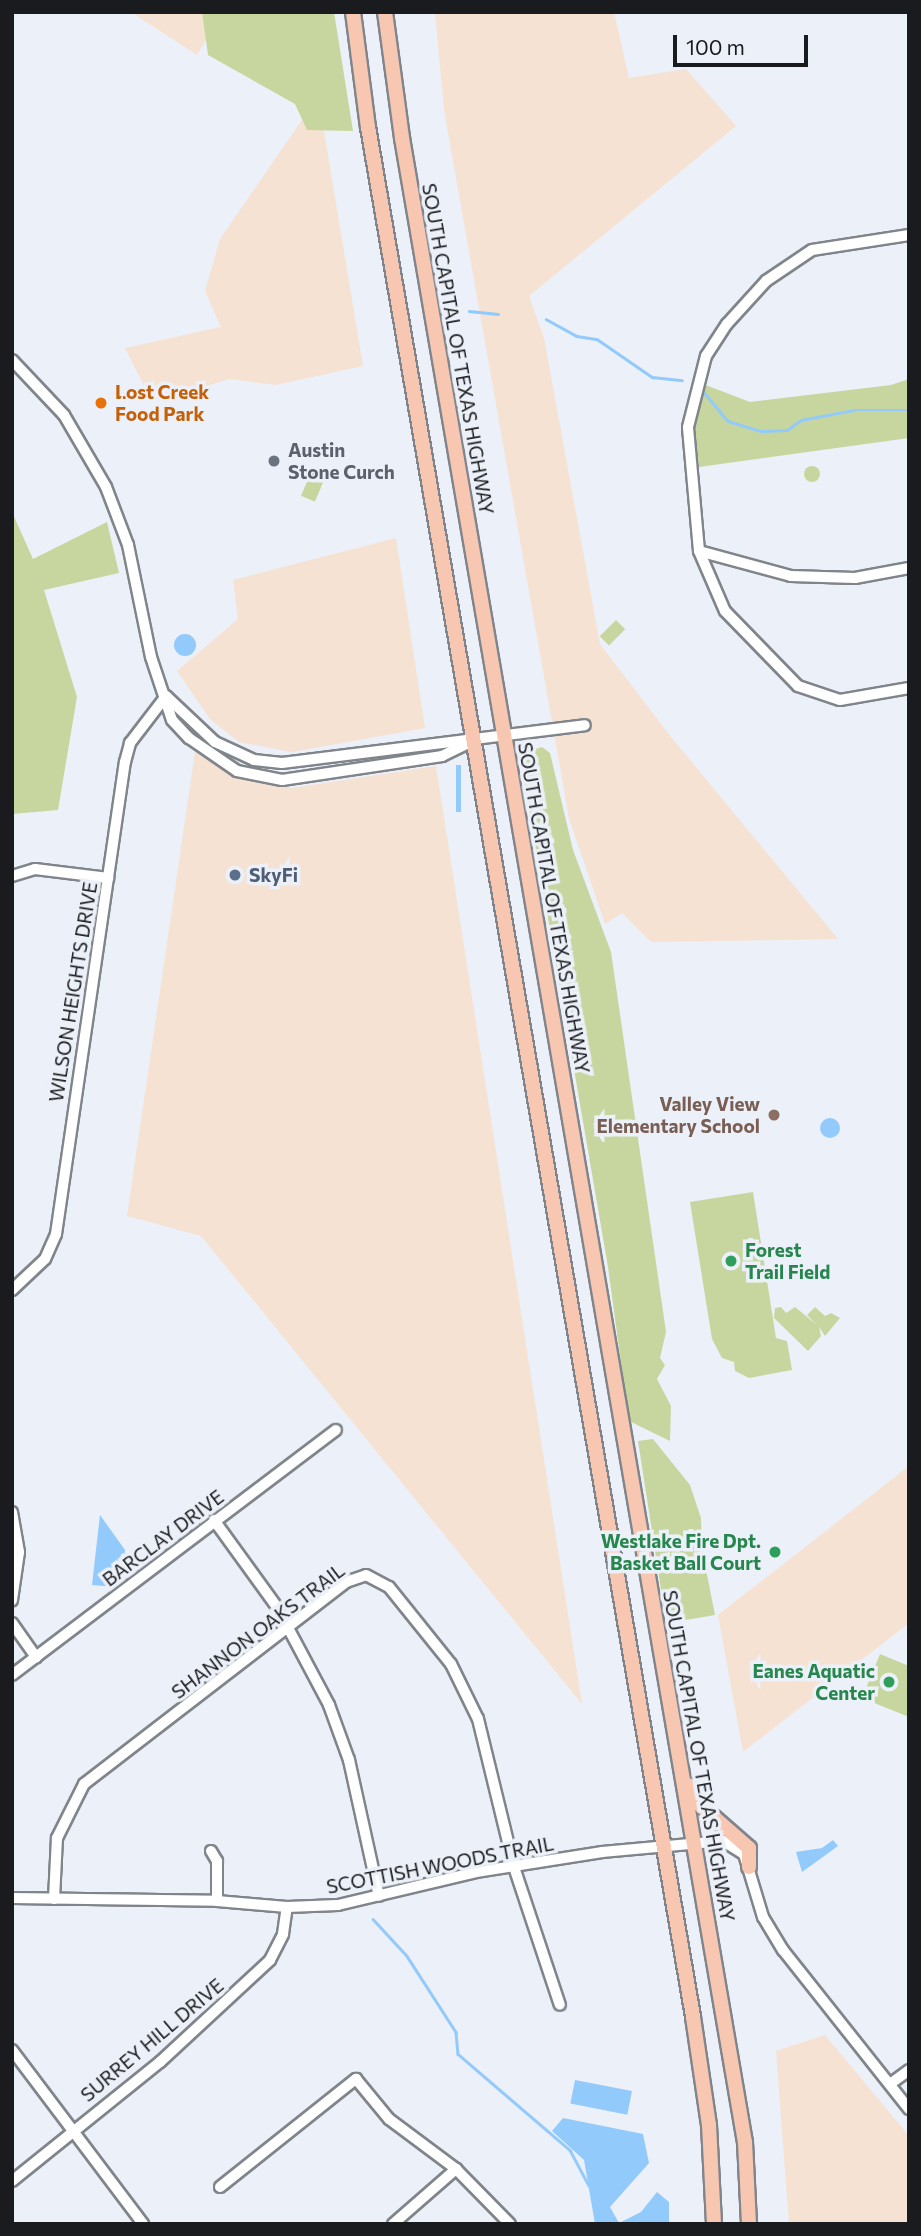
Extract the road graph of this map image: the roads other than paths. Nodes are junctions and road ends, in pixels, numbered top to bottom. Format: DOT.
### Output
graph roads {
  1 [pos="353,12"];
  2 [pos="385,12"];
  3 [pos="909,235"];
  4 [pos="12,360"];
  5 [pos="699,551"];
  6 [pos="909,568"];
  7 [pos="909,688"];
  8 [pos="166,696"];
  9 [pos="585,725"];
  10 [pos="505,736"];
  11 [pos="473,741"];
  12 [pos="12,876"];
  13 [pos="108,878"];
  14 [pos="12,1290"];
  15 [pos="336,1430"];
  16 [pos="12,1512"];
  17 [pos="214,1520"];
  18 [pos="12,1600"];
  19 [pos="12,1623"];
  20 [pos="288,1626"];
  21 [pos="36,1657"];
  22 [pos="12,1675"];
  23 [pos="683,1776"];
  24 [pos="694,1841"];
  25 [pos="663,1845"];
  26 [pos="211,1851"];
  27 [pos="514,1867"];
  28 [pos="749,1867"];
  29 [pos="379,1896"];
  30 [pos="12,1898"];
  31 [pos="54,1899"];
  32 [pos="217,1901"];
  33 [pos="287,1907"];
  34 [pos="560,2005"];
  35 [pos="12,2050"];
  36 [pos="909,2070"];
  37 [pos="890,2084"];
  38 [pos="909,2109"];
  39 [pos="74,2129"];
  40 [pos="456,2169"];
  41 [pos="12,2181"];
  42 [pos="220,2187"];
  43 [pos="143,2224"];
  44 [pos="393,2224"];
  45 [pos="510,2224"];
  46 [pos="714,2224"];
  47 [pos="749,2224"];
  1 -- 11 [label="highway"];
  2 -- 10 [label="highway, SOUTH CAPITAL OF TEXAS HIGHWAY"];
  3 -- 5 [label="street"];
  4 -- 8 [label="street"];
  5 -- 6 [label="street"];
  5 -- 7 [label="street"];
  8 -- 11 [label="street"];
  8 -- 11 [label="street"];
  8 -- 13 [label="street, WILSON HEIGHTS DRIVE"];
  9 -- 10 [label="street"];
  10 -- 11 [label="street"];
  10 -- 23 [label="highway, SOUTH CAPITAL OF TEXAS HIGHWAY"];
  11 -- 25 [label="highway"];
  12 -- 13 [label="street"];
  13 -- 14 [label="street, WILSON HEIGHTS DRIVE"];
  15 -- 17 [label="street, BARCLAY DRIVE"];
  16 -- 18 [label="street"];
  17 -- 20 [label="street"];
  17 -- 21 [label="street, BARCLAY DRIVE"];
  19 -- 21 [label="street"];
  20 -- 27 [label="street, SHANNON OAKS TRAIL"];
  20 -- 29 [label="street"];
  20 -- 31 [label="street, SHANNON OAKS TRAIL"];
  21 -- 22 [label="street, BARCLAY DRIVE"];
  23 -- 24 [label="highway, SOUTH CAPITAL OF TEXAS HIGHWAY"];
  23 -- 28 [label="highway"];
  24 -- 25 [label="street, SCOTTISH WOODS TRAIL"];
  24 -- 28 [label="street, SCOTTISH WOODS TRAIL"];
  24 -- 47 [label="highway, SOUTH CAPITAL OF TEXAS HIGHWAY"];
  25 -- 27 [label="street, SCOTTISH WOODS TRAIL"];
  25 -- 46 [label="highway"];
  26 -- 32 [label="street"];
  27 -- 29 [label="street, SCOTTISH WOODS TRAIL"];
  27 -- 34 [label="street, SHANNON OAKS TRAIL"];
  28 -- 37 [label="street"];
  29 -- 33 [label="street, SCOTTISH WOODS TRAIL"];
  30 -- 31 [label="street, SCOTTISH WOODS TRAIL"];
  31 -- 32 [label="street, SCOTTISH WOODS TRAIL"];
  32 -- 33 [label="street, SCOTTISH WOODS TRAIL"];
  33 -- 39 [label="street, SURREY HILL DRIVE"];
  35 -- 39 [label="street"];
  36 -- 37 [label="street"];
  37 -- 38 [label="street"];
  39 -- 41 [label="street, SURREY HILL DRIVE"];
  39 -- 43 [label="street"];
  40 -- 42 [label="street"];
  40 -- 44 [label="street"];
  40 -- 45 [label="street"];
}
